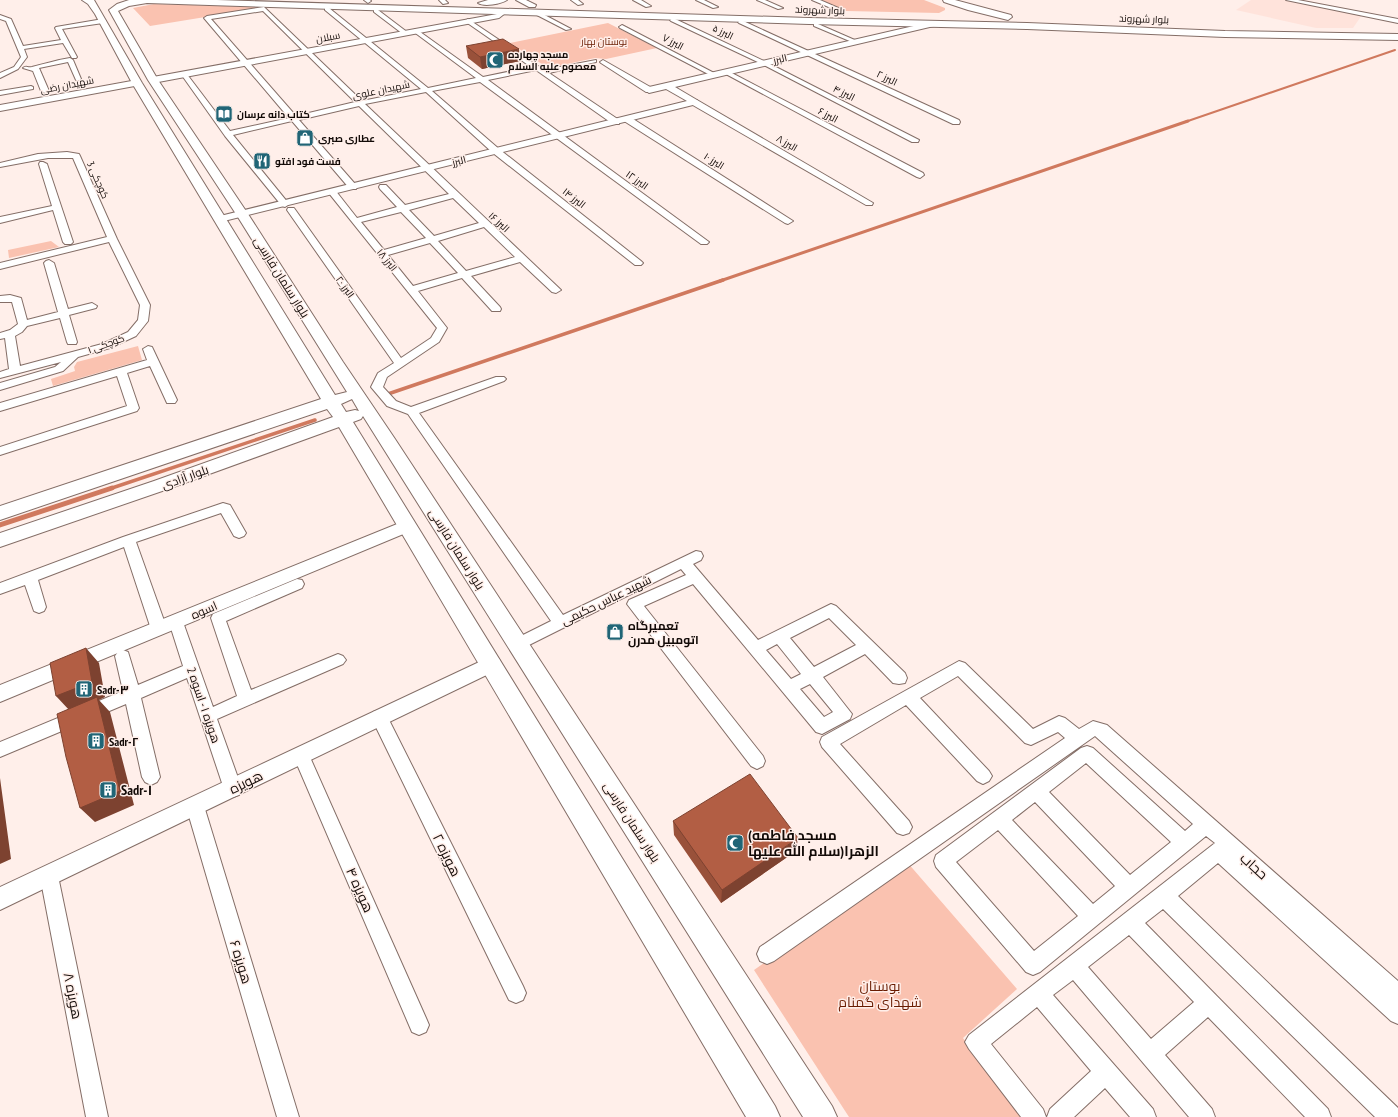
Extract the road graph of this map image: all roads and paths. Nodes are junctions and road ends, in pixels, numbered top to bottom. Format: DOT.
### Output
graph roads {
  1 [pos="121,0"];
  2 [pos="341,0"];
  3 [pos="346,0"];
  4 [pos="369,0"];
  5 [pos="499,0"];
  6 [pos="503,0"];
  7 [pos="520,0"];
  8 [pos="574,0"];
  9 [pos="636,0"];
  10 [pos="699,0"];
  11 [pos="760,0"];
  12 [pos="815,0"];
  13 [pos="1290,0"];
  14 [pos="145,1"];
  15 [pos="444,1"];
  16 [pos="943,1"];
  17 [pos="482,4"];
  18 [pos="580,4"];
  19 [pos="648,6"];
  20 [pos="101,7"];
  21 [pos="330,7"];
  22 [pos="358,7"];
  23 [pos="715,7"];
  24 [pos="534,8"];
  25 [pos="780,8"];
  26 [pos="971,8"];
  27 [pos="504,10"];
  28 [pos="697,10"];
  29 [pos="840,10"];
  30 [pos="376,11"];
  31 [pos="949,12"];
  32 [pos="762,16"];
  33 [pos="0,17"];
  34 [pos="689,17"];
  35 [pos="1012,18"];
  36 [pos="673,20"];
  37 [pos="468,21"];
  38 [pos="1398,21"];
  39 [pos="741,22"];
  40 [pos="889,23"];
  41 [pos="931,24"];
  42 [pos="816,25"];
  43 [pos="622,27"];
  44 [pos="568,29"];
  45 [pos="1375,30"];
  46 [pos="416,31"];
  47 [pos="1398,31"];
  48 [pos="405,33"];
  49 [pos="892,33"];
  50 [pos="1340,33"];
  51 [pos="1388,37"];
  52 [pos="1398,37"];
  53 [pos="366,40"];
  54 [pos="65,41"];
  55 [pos="854,41"];
  56 [pos="20,48"];
  57 [pos="308,51"];
  58 [pos="810,52"];
  59 [pos="74,57"];
  60 [pos="594,61"];
  61 [pos="603,62"];
  62 [pos="246,63"];
  63 [pos="764,63"];
  64 [pos="16,68"];
  65 [pos="33,69"];
  66 [pos="541,70"];
  67 [pos="726,72"];
  68 [pos="184,74"];
  69 [pos="714,75"];
  70 [pos="0,76"];
  71 [pos="78,79"];
  72 [pos="482,79"];
  73 [pos="145,81"];
  74 [pos="668,86"];
  75 [pos="31,88"];
  76 [pos="427,90"];
  77 [pos="649,90"];
  78 [pos="45,91"];
  79 [pos="0,93"];
  80 [pos="694,102"];
  81 [pos="362,104"];
  82 [pos="675,107"];
  83 [pos="0,108"];
  84 [pos="293,119"];
  85 [pos="627,119"];
  86 [pos="616,122"];
  87 [pos="956,122"];
  88 [pos="228,134"];
  89 [pos="558,136"];
  90 [pos="915,140"];
  91 [pos="496,152"];
  92 [pos="43,164"];
  93 [pos="0,165"];
  94 [pos="427,169"];
  95 [pos="920,175"];
  96 [pos="353,187"];
  97 [pos="383,187"];
  98 [pos="332,192"];
  99 [pos="455,195"];
  100 [pos="869,203"];
  101 [pos="57,207"];
  102 [pos="288,207"];
  103 [pos="403,209"];
  104 [pos="242,214"];
  105 [pos="220,219"];
  106 [pos="0,220"];
  107 [pos="355,221"];
  108 [pos="788,221"];
  109 [pos="486,224"];
  110 [pos="112,239"];
  111 [pos="432,240"];
  112 [pos="68,242"];
  113 [pos="704,242"];
  114 [pos="382,254"];
  115 [pos="522,258"];
  116 [pos="49,263"];
  117 [pos="638,263"];
  118 [pos="0,266"];
  119 [pos="464,275"];
  120 [pos="411,290"];
  121 [pos="556,290"];
  122 [pos="0,299"];
  123 [pos="92,306"];
  124 [pos="496,309"];
  125 [pos="63,313"];
  126 [pos="23,324"];
  127 [pos="5,335"];
  128 [pos="72,342"];
  129 [pos="148,349"];
  130 [pos="76,354"];
  131 [pos="154,361"];
  132 [pos="335,362"];
  133 [pos="400,364"];
  134 [pos="311,370"];
  135 [pos="15,371"];
  136 [pos="121,371"];
  137 [pos="45,373"];
  138 [pos="0,375"];
  139 [pos="500,379"];
  140 [pos="0,387"];
  141 [pos="50,392"];
  142 [pos="171,400"];
  143 [pos="362,401"];
  144 [pos="332,402"];
  145 [pos="0,407"];
  146 [pos="412,411"];
  147 [pos="343,420"];
  148 [pos="390,443"];
  149 [pos="0,451"];
  150 [pos="364,453"];
  151 [pos="0,513"];
  152 [pos="407,526"];
  153 [pos="239,533"];
  154 [pos="0,540"];
  155 [pos="128,540"];
  156 [pos="30,577"];
  157 [pos="695,577"];
  158 [pos="297,584"];
  159 [pos="0,589"];
  160 [pos="39,607"];
  161 [pos="560,622"];
  162 [pos="168,625"];
  163 [pos="780,636"];
  164 [pos="518,644"];
  165 [pos="867,646"];
  166 [pos="756,648"];
  167 [pos="123,656"];
  168 [pos="338,660"];
  169 [pos="492,664"];
  170 [pos="192,669"];
  171 [pos="812,675"];
  172 [pos="900,678"];
  173 [pos="788,688"];
  174 [pos="0,694"];
  175 [pos="131,694"];
  176 [pos="908,696"];
  177 [pos="246,699"];
  178 [pos="208,716"];
  179 [pos="379,717"];
  180 [pos="1078,738"];
  181 [pos="0,750"];
  182 [pos="301,755"];
  183 [pos="757,761"];
  184 [pos="983,776"];
  185 [pos="151,777"];
  186 [pos="233,789"];
  187 [pos="1036,791"];
  188 [pos="195,806"];
  189 [pos="1000,819"];
  190 [pos="1206,824"];
  191 [pos="903,827"];
  192 [pos="1184,842"];
  193 [pos="49,876"];
  194 [pos="1129,887"];
  195 [pos="1164,896"];
  196 [pos="0,898"];
  197 [pos="1092,917"];
  198 [pos="1130,922"];
  199 [pos="766,954"];
  200 [pos="1074,966"];
  201 [pos="516,993"];
  202 [pos="1038,993"];
  203 [pos="1398,995"];
  204 [pos="1208,1003"];
  205 [pos="1398,1014"];
  206 [pos="419,1026"];
  207 [pos="1150,1054"];
  208 [pos="1106,1072"];
  209 [pos="97,1117"];
  210 [pos="288,1117"];
  211 [pos="764,1117"];
  212 [pos="821,1117"];
  213 [pos="1035,1117"];
  214 [pos="1058,1117"];
  215 [pos="1145,1117"];
  216 [pos="1204,1117"];
  217 [pos="1320,1117"];
  218 [pos="1391,1117"];
  1 -- 14 [label="main road, بلوار شهروند"];
  2 -- 21 [label="main road"];
  3 -- 4 [label="main road, بلوار شهروند"];
  4 -- 15 [label="main road, بلوار شهروند"];
  4 -- 22 [label="main road"];
  5 -- 6 [label="street"];
  5 -- 17 [label="street"];
  7 -- 24 [label="street"];
  8 -- 18 [label="street"];
  9 -- 19 [label="street"];
  10 -- 23 [label="street"];
  11 -- 25 [label="street"];
  12 -- 29 [label="street"];
  13 -- 38 [label="street"];
  14 -- 20 [label="main road"];
  14 -- 21 [label="main road, بلوار شهروند"];
  15 -- 17 [label="main road, بلوار شهروند"];
  16 -- 26 [label="main road"];
  16 -- 31 [label="main road"];
  17 -- 24 [label="main road, بلوار شهروند"];
  20 -- 54 [label="street"];
  20 -- 73 [label="main road, بلوار سلمان فارسی"];
  21 -- 22 [label="main road, بلوار شهروند"];
  21 -- 53 [label="street, البرز ۱۴"];
  22 -- 27 [label="main road, بلوار شهروند"];
  24 -- 27 [label="main road, بلوار شهروند"];
  24 -- 28 [label="main road, بلوار شهروند"];
  24 -- 34 [label="main road, بلوار شهروند"];
  24 -- 44 [label="street"];
  26 -- 31 [label="main road"];
  26 -- 35 [label="main road"];
  27 -- 37 [label="street, سبلان"];
  28 -- 32 [label="main road, بلوار شهروند"];
  28 -- 34 [label="main road"];
  30 -- 48 [label="street"];
  31 -- 32 [label="main road, بلوار شهروند"];
  31 -- 35 [label="main road, بلوار شهروند"];
  32 -- 34 [label="main road, بلوار شهروند"];
  32 -- 40 [label="main road, بلوار شهروند"];
  33 -- 56 [label="street"];
  35 -- 50 [label="main road, بلوار شهروند"];
  36 -- 63 [label="street, البرز ۵"];
  37 -- 46 [label="street, سبلان"];
  37 -- 66 [label="street"];
  39 -- 58 [label="street, البرز ۲"];
  40 -- 41 [label="main road, بلوار شهروند"];
  40 -- 49 [label="street"];
  41 -- 49 [label="street, البرز"];
  41 -- 50 [label="main road, بلوار شهروند"];
  42 -- 55 [label="street"];
  43 -- 69 [label="street, البرز ۷"];
  45 -- 47 [label="main road, بلوار شهروند"];
  45 -- 50 [label="main road, بلوار شهروند"];
  45 -- 51 [label="main road"];
  46 -- 48 [label="street, سبلان"];
  46 -- 72 [label="street, البرز ۱۲"];
  48 -- 53 [label="street, سبلان"];
  49 -- 55 [label="street, البرز"];
  50 -- 51 [label="main road, بلوار شهروند"];
  51 -- 52 [label="main road, بلوار شهروند"];
  53 -- 57 [label="street, سبلان"];
  53 -- 76 [label="street, البرز ۱۴"];
  54 -- 56 [label="street"];
  54 -- 59 [label="street"];
  55 -- 58 [label="street, البرز"];
  56 -- 64 [label="street"];
  57 -- 62 [label="street, سبلان"];
  57 -- 62 [label="street, البرز ۱۶"];
  57 -- 81 [label="street, البرز ۱۶"];
  58 -- 63 [label="street, البرز"];
  58 -- 87 [label="street, البرز ۲"];
  60 -- 66 [label="street, شهیدان علوی"];
  61 -- 77 [label="street"];
  62 -- 68 [label="street, سبلان"];
  62 -- 84 [label="street"];
  63 -- 67 [label="street, البرز"];
  63 -- 90 [label="street, البرز ۴"];
  64 -- 65 [label="street"];
  64 -- 70 [label="street"];
  65 -- 71 [label="street"];
  65 -- 78 [label="street"];
  66 -- 72 [label="street, شهیدان علوی"];
  66 -- 86 [label="street"];
  67 -- 69 [label="street, البرز"];
  67 -- 95 [label="street, البرز ۶"];
  68 -- 73 [label="street, سبلان"];
  68 -- 88 [label="street, البرز ۲۰"];
  69 -- 74 [label="street, البرز"];
  72 -- 76 [label="street, شهیدان علوی"];
  72 -- 89 [label="street, البرز ۱۲"];
  73 -- 83 [label="street, شهیدان رضی"];
  73 -- 104 [label="main road, بلوار سلمان فارسی"];
  73 -- 105 [label="main road, بلوار سلمان فارسی"];
  74 -- 77 [label="street, البرز"];
  74 -- 80 [label="street"];
  75 -- 79 [label="street"];
  76 -- 81 [label="street, شهیدان علوی"];
  76 -- 91 [label="street, البرز ۱۴"];
  77 -- 82 [label="street"];
  80 -- 82 [label="street, البرز"];
  80 -- 100 [label="street, البرز ۸"];
  81 -- 84 [label="street, شهیدان علوی"];
  81 -- 94 [label="street, البرز ۱۶"];
  82 -- 85 [label="street, البرز"];
  84 -- 88 [label="street, شهیدان علوی"];
  84 -- 96 [label="street"];
  85 -- 86 [label="street, البرز"];
  85 -- 108 [label="street, البرز ۱۰"];
  86 -- 89 [label="street, البرز"];
  88 -- 102 [label="street, البرز ۲۰"];
  89 -- 91 [label="street, البرز"];
  89 -- 113 [label="street, البرز ۱۲"];
  91 -- 94 [label="street, البرز"];
  91 -- 117 [label="street, البرز ۱۴"];
  92 -- 101 [label="street"];
  93 -- 110 [label="street, کوچکی 3"];
  94 -- 96 [label="street, البرز"];
  94 -- 99 [label="street, البرز ۱۶"];
  96 -- 98 [label="street, البرز"];
  97 -- 103 [label="street"];
  98 -- 102 [label="street, البرز"];
  98 -- 107 [label="street, البرز ۱۸"];
  99 -- 103 [label="street"];
  99 -- 109 [label="street, البرز ۱۶"];
  101 -- 106 [label="street"];
  101 -- 112 [label="street"];
  102 -- 104 [label="street, البرز"];
  102 -- 133 [label="street, البرز ۲۰"];
  103 -- 107 [label="street"];
  103 -- 111 [label="street"];
  104 -- 105 [label="street, البرز"];
  104 -- 132 [label="main road, بلوار سلمان فارسی"];
  105 -- 134 [label="main road, بلوار سلمان فارسی"];
  107 -- 114 [label="street, البرز ۱۸"];
  109 -- 111 [label="street"];
  109 -- 115 [label="street, البرز ۱۶"];
  110 -- 118 [label="street"];
  110 -- 130 [label="street, کوچکی ۱"];
  111 -- 114 [label="street"];
  111 -- 119 [label="street"];
  114 -- 120 [label="street, البرز ۱۸"];
  115 -- 119 [label="street"];
  115 -- 121 [label="street, البرز ۱۶"];
  116 -- 125 [label="street"];
  119 -- 120 [label="street"];
  119 -- 124 [label="street"];
  120 -- 133 [label="street, البرز ۱۸"];
  122 -- 126 [label="street"];
  123 -- 125 [label="street"];
  125 -- 126 [label="street"];
  125 -- 128 [label="street"];
  126 -- 127 [label="street"];
  127 -- 135 [label="street"];
  129 -- 131 [label="street"];
  130 -- 135 [label="street, کوچکی ۱"];
  130 -- 137 [label="street"];
  131 -- 136 [label="street"];
  131 -- 142 [label="street"];
  132 -- 134 [label="main road"];
  132 -- 143 [label="main road, بلوار سلمان فارسی"];
  133 -- 146 [label="street"];
  134 -- 144 [label="main road, بلوار سلمان فارسی"];
  135 -- 138 [label="street, کوچکی ۱"];
  136 -- 141 [label="street"];
  136 -- 149 [label="street"];
  137 -- 140 [label="street"];
  137 -- 141 [label="street"];
  139 -- 146 [label="street"];
  141 -- 145 [label="street"];
  143 -- 144 [label="main road, بلوار آزادی"];
  143 -- 147 [label="main road, بلوار آزادی"];
  143 -- 148 [label="main road, بلوار سلمان فارسی"];
  144 -- 147 [label="main road, بلوار سلمان فارسی"];
  144 -- 151 [label="main road, بلوار آزادی"];
  146 -- 161 [label="street"];
  147 -- 150 [label="main road, بلوار سلمان فارسی"];
  147 -- 154 [label="main road, بلوار آزادی"];
  148 -- 150 [label="main road"];
  148 -- 164 [label="main road, بلوار سلمان فارسی"];
  150 -- 152 [label="main road, بلوار سلمان فارسی"];
  152 -- 162 [label="street, اسوه"];
  152 -- 169 [label="main road, بلوار سلمان فارسی"];
  153 -- 155 [label="street"];
  155 -- 156 [label="street"];
  155 -- 162 [label="street, هویزه ۱ - اسوه 2"];
  156 -- 159 [label="street"];
  156 -- 160 [label="street"];
  157 -- 161 [label="street, شهید عباس حکیمی"];
  157 -- 166 [label="street"];
  157 -- 183 [label="street"];
  158 -- 177 [label="street"];
  161 -- 164 [label="street, شهید عباس حکیمی"];
  162 -- 170 [label="street, هویزه ۱ - اسوه 2"];
  162 -- 174 [label="street, اسوه"];
  163 -- 165 [label="street"];
  163 -- 166 [label="street"];
  163 -- 171 [label="street"];
  164 -- 212 [label="main road, بلوار سلمان فارسی"];
  165 -- 171 [label="street"];
  165 -- 172 [label="street"];
  166 -- 173 [label="street"];
  167 -- 175 [label="street"];
  168 -- 177 [label="street"];
  169 -- 179 [label="street, هویزه"];
  169 -- 211 [label="main road, بلوار سلمان فارسی"];
  170 -- 175 [label="street"];
  170 -- 178 [label="street, هویزه ۱ - اسوه 2"];
  171 -- 173 [label="street"];
  171 -- 173 [label="street"];
  175 -- 181 [label="street"];
  175 -- 185 [label="street"];
  176 -- 180 [label="street"];
  176 -- 184 [label="street"];
  176 -- 191 [label="street"];
  177 -- 178 [label="street"];
  178 -- 186 [label="street, هویزه ۱ - اسوه 2"];
  179 -- 182 [label="street, هویزه"];
  179 -- 201 [label="street, هویزه ۲"];
  180 -- 190 [label="street, حجاب"];
  180 -- 199 [label="street"];
  182 -- 186 [label="street, هویزه"];
  182 -- 206 [label="street, هویزه ۴"];
  186 -- 188 [label="street, هویزه"];
  187 -- 189 [label="street"];
  187 -- 192 [label="street"];
  187 -- 194 [label="street"];
  188 -- 193 [label="street, هویزه"];
  188 -- 210 [label="street, هویزه ۶"];
  189 -- 197 [label="street"];
  189 -- 197 [label="street"];
  190 -- 192 [label="street"];
  190 -- 203 [label="street, حجاب"];
  192 -- 194 [label="street"];
  193 -- 196 [label="street, هویزه"];
  193 -- 209 [label="street, هویزه ۸"];
  194 -- 197 [label="street"];
  195 -- 198 [label="street"];
  195 -- 205 [label="street"];
  195 -- 218 [label="street"];
  198 -- 200 [label="street"];
  198 -- 204 [label="street"];
  200 -- 202 [label="street"];
  200 -- 207 [label="street"];
  202 -- 208 [label="street"];
  202 -- 213 [label="street"];
  204 -- 207 [label="street"];
  204 -- 217 [label="street"];
  207 -- 216 [label="street"];
  208 -- 214 [label="street"];
  208 -- 215 [label="street"];
}
